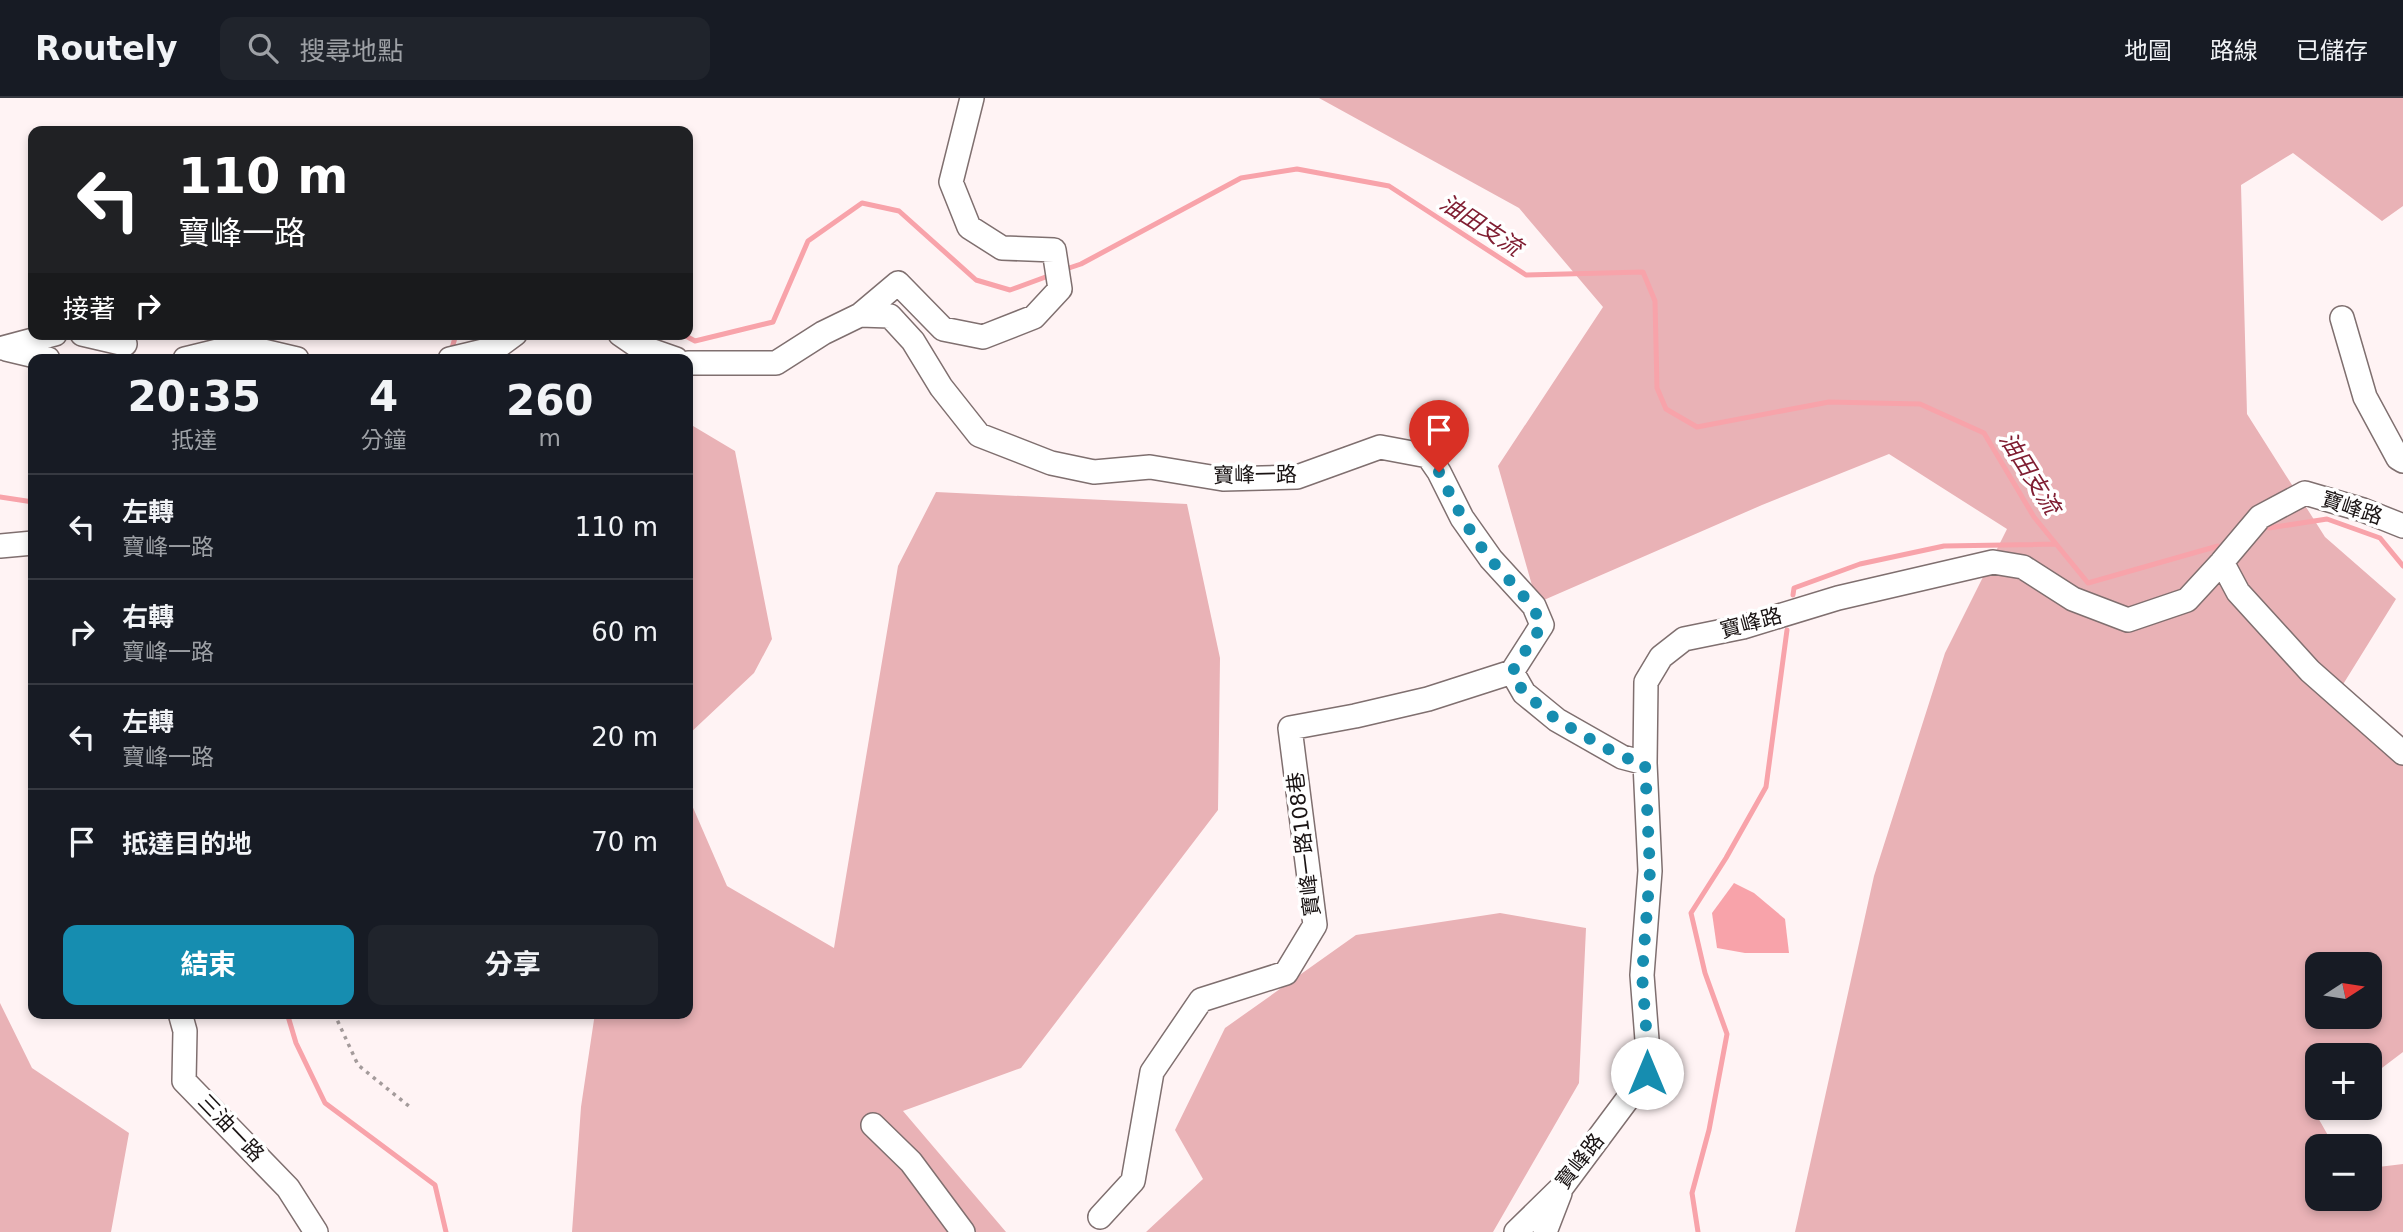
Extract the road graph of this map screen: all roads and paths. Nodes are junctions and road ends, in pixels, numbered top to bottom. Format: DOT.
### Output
graph roads {
  1 [pos="972,98"];
  2 [pos="860,315"];
  3 [pos="2342,318"];
  4 [pos="31,340"];
  5 [pos="108,340"];
  6 [pos="507,340"];
  7 [pos="629,340"];
  8 [pos="125,344"];
  9 [pos="2,347"];
  10 [pos="29,354"];
  11 [pos="228,354"];
  12 [pos="276,354"];
  13 [pos="471,354"];
  14 [pos="662,354"];
  15 [pos="693,363"];
  16 [pos="2403,461"];
  17 [pos="2403,526"];
  18 [pos="28,543"];
  19 [pos="0,546"];
  20 [pos="2222,562"];
  21 [pos="1512,672"];
  22 [pos="2403,753"];
  23 [pos="1645,763"];
  24 [pos="182,1019"];
  25 [pos="337,1019"];
  26 [pos="410,1107"];
  27 [pos="873,1125"];
  28 [pos="1562,1187"];
  29 [pos="1100,1217"];
  30 [pos="316,1232"];
  31 [pos="962,1232"];
  32 [pos="1516,1232"];
  33 [pos="1545,1232"];
  1 -- 2 [label="street"];
  2 -- 15 [label="street"];
  2 -- 21 [label="street, 寶峰一路"];
  3 -- 16 [label="street"];
  4 -- 9 [label="street"];
  5 -- 8 [label="street"];
  6 -- 13 [label="street"];
  7 -- 14 [label="street"];
  9 -- 10 [label="street"];
  11 -- 12 [label="street"];
  17 -- 20 [label="street, 寶峰路"];
  18 -- 19 [label="street"];
  20 -- 22 [label="street"];
  20 -- 23 [label="street, 寶峰路"];
  21 -- 23 [label="street"];
  21 -- 29 [label="street, 寶峰一路108巷"];
  23 -- 28 [label="street, 寶峰路"];
  24 -- 30 [label="street, 三油一路"];
  25 -- 26 [label="path"];
  27 -- 31 [label="street"];
  28 -- 32 [label="street, 寶峰路"];
  28 -- 33 [label="street"];
}
